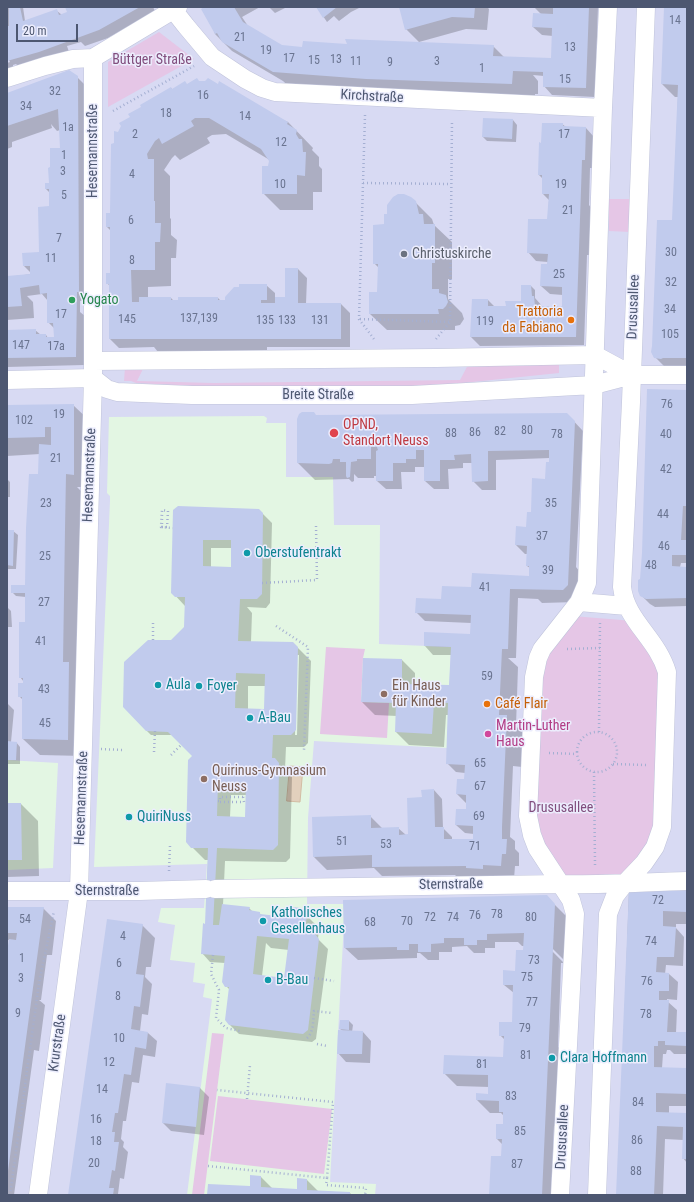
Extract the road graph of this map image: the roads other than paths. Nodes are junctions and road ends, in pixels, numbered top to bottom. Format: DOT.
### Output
graph roads {
  1 [pos="608,7"];
  2 [pos="646,7"];
  3 [pos="174,8"];
  4 [pos="93,58"];
  5 [pos="7,78"];
  6 [pos="603,108"];
  7 [pos="595,355"];
  8 [pos="93,370"];
  9 [pos="632,375"];
  10 [pos="687,375"];
  11 [pos="7,380"];
  12 [pos="594,385"];
  13 [pos="579,602"];
  14 [pos="627,606"];
  15 [pos="687,881"];
  16 [pos="625,883"];
  17 [pos="560,884"];
  18 [pos="7,891"];
  19 [pos="79,891"];
  20 [pos="38,1195"];
  21 [pos="560,1195"];
  22 [pos="596,1195"];
  1 -- 6 [label="street, Drususallee"];
  2 -- 9 [label="street, Drususallee"];
  3 -- 4 [label="street"];
  3 -- 6 [label="street, Kirchstraße"];
  4 -- 5 [label="street"];
  4 -- 8 [label="street, Hesemannstraße"];
  6 -- 7 [label="street, Drususallee"];
  7 -- 8 [label="street, Breite Straße"];
  7 -- 9 [label="street, Breite Straße"];
  7 -- 12 [label="street, Drususallee"];
  8 -- 11 [label="street, Breite Straße"];
  8 -- 12 [label="street, Breite Straße"];
  8 -- 19 [label="street, Hesemannstraße"];
  9 -- 10 [label="street, Breite Straße"];
  9 -- 12 [label="street, Breite Straße"];
  9 -- 14 [label="street, Drususallee"];
  12 -- 13 [label="street, Drususallee"];
  13 -- 14 [label="street"];
  13 -- 17 [label="street, Drususallee"];
  14 -- 16 [label="street, Drususallee"];
  15 -- 16 [label="street, Sternstraße"];
  16 -- 17 [label="street, Sternstraße"];
  16 -- 22 [label="street, Drususallee"];
  17 -- 19 [label="street, Sternstraße"];
  17 -- 21 [label="street, Drususallee"];
  18 -- 19 [label="street, Sternstraße"];
  19 -- 20 [label="street, Krurstraße"];
}
